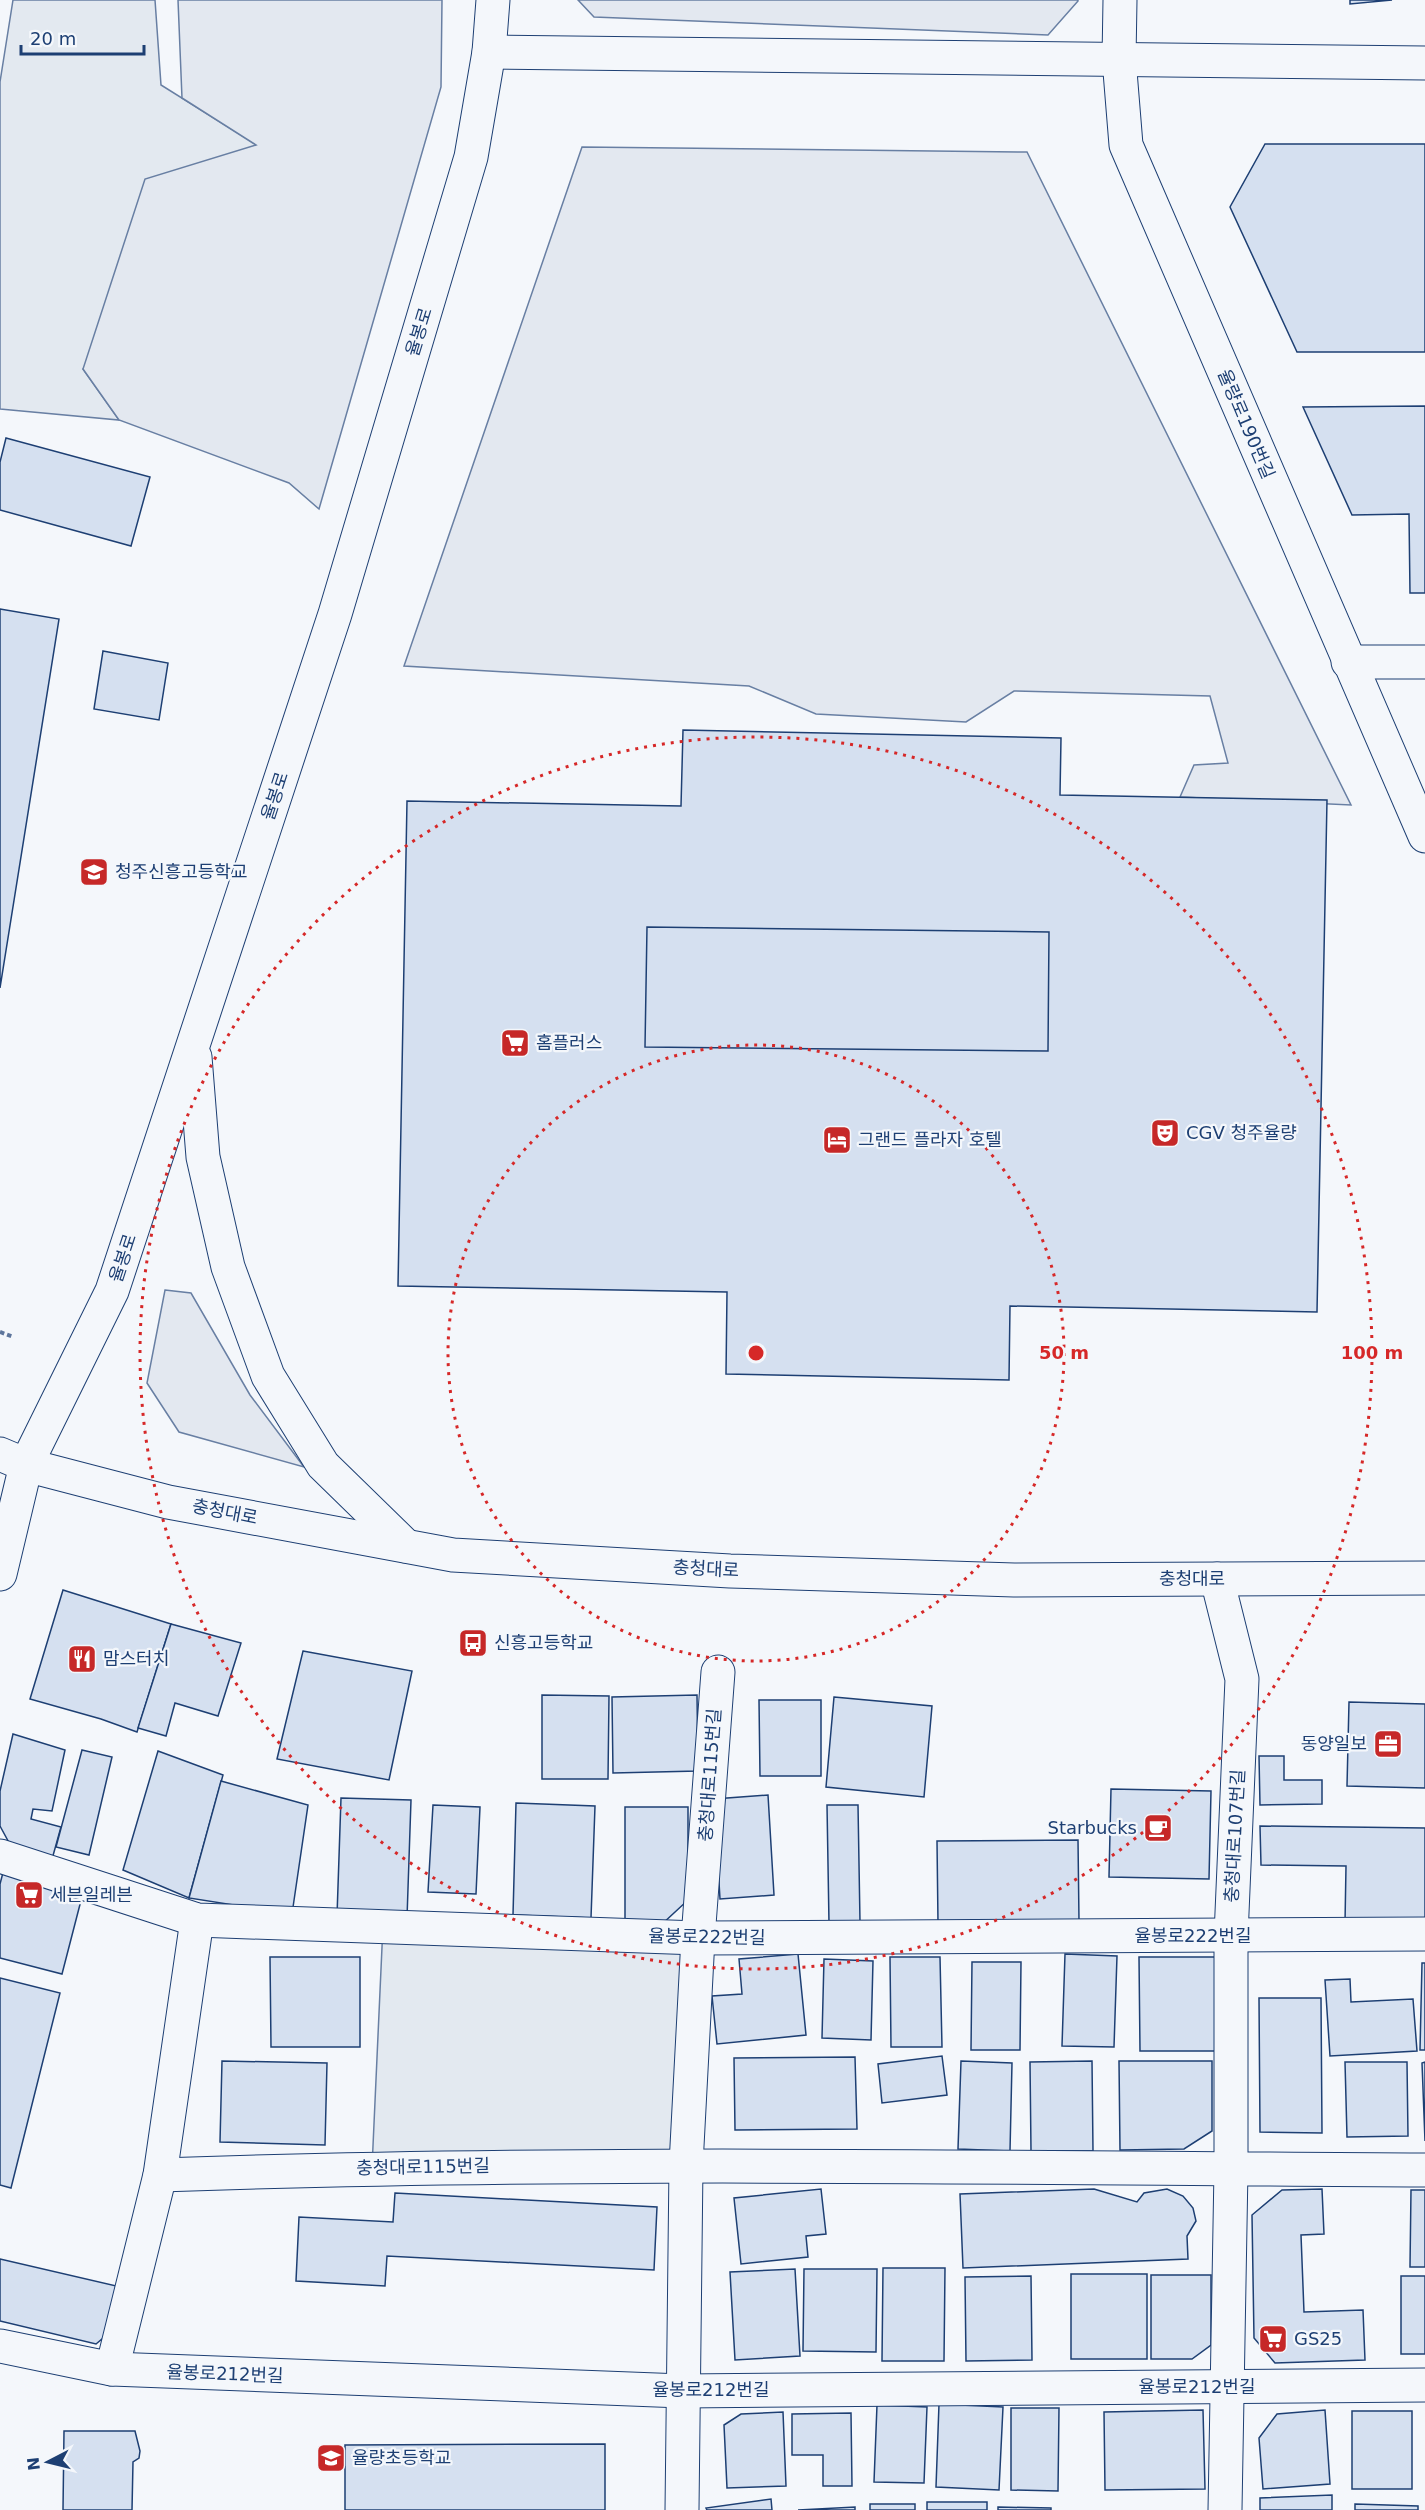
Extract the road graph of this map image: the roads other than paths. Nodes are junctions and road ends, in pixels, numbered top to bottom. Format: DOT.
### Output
graph roads {
  1 [pos="493,0"];
  2 [pos="1120,0"];
  3 [pos="489,52"];
  4 [pos="1119,59"];
  5 [pos="1425,63"];
  6 [pos="1348,662"];
  7 [pos="1425,662"];
  8 [pos="1425,836"];
  9 [pos="194,1043"];
  10 [pos="13,1460"];
  11 [pos="406,1546"];
  12 [pos="0,1574"];
  13 [pos="1425,1578"];
  14 [pos="1217,1579"];
  15 [pos="718,1672"];
  16 [pos="0,1856"];
  17 [pos="197,1920"];
  18 [pos="1425,1934"];
  19 [pos="1231,1936"];
  20 [pos="698,1938"];
  21 [pos="686,2165"];
  22 [pos="1231,2169"];
  23 [pos="1425,2170"];
  24 [pos="160,2175"];
  25 [pos="0,2346"];
  26 [pos="112,2369"];
  27 [pos="1425,2385"];
  28 [pos="1226,2387"];
  29 [pos="682,2391"];
  30 [pos="682,2510"];
  31 [pos="1225,2510"];
  1 -- 3 [label="street, 율봉로"];
  2 -- 4 [label="street, 율량로190번길"];
  3 -- 4 [label="street"];
  3 -- 9 [label="street, 율봉로"];
  4 -- 5 [label="street"];
  4 -- 6 [label="street, 율량로190번길"];
  6 -- 7 [label="street"];
  6 -- 8 [label="street, 율량로190번길"];
  9 -- 10 [label="street, 율봉로"];
  9 -- 11 [label="street"];
  10 -- 11 [label="street, 충청대로"];
  10 -- 12 [label="street, 율봉로"];
  11 -- 14 [label="street, 충청대로"];
  13 -- 14 [label="street, 충청대로"];
  14 -- 19 [label="street, 충청대로107번길"];
  15 -- 20 [label="street, 충청대로115번길"];
  16 -- 17 [label="street, 율봉로222번길"];
  17 -- 20 [label="street, 율봉로222번길"];
  17 -- 24 [label="street"];
  18 -- 19 [label="street, 율봉로222번길"];
  19 -- 20 [label="street, 율봉로222번길"];
  19 -- 22 [label="street, 충청대로107번길"];
  20 -- 21 [label="street, 충청대로115번길"];
  21 -- 22 [label="street, 충청대로115번길"];
  21 -- 24 [label="street, 충청대로115번길"];
  21 -- 29 [label="street, 충청대로115번길"];
  22 -- 23 [label="street"];
  22 -- 28 [label="street, 충청대로107번길"];
  24 -- 26 [label="street"];
  25 -- 26 [label="street, 율봉로212번길"];
  26 -- 29 [label="street, 율봉로212번길"];
  27 -- 28 [label="street, 율봉로212번길"];
  28 -- 29 [label="street, 율봉로212번길"];
  28 -- 31 [label="street, 충청대로107번길"];
  29 -- 30 [label="street, 충청대로115번길"];
}
